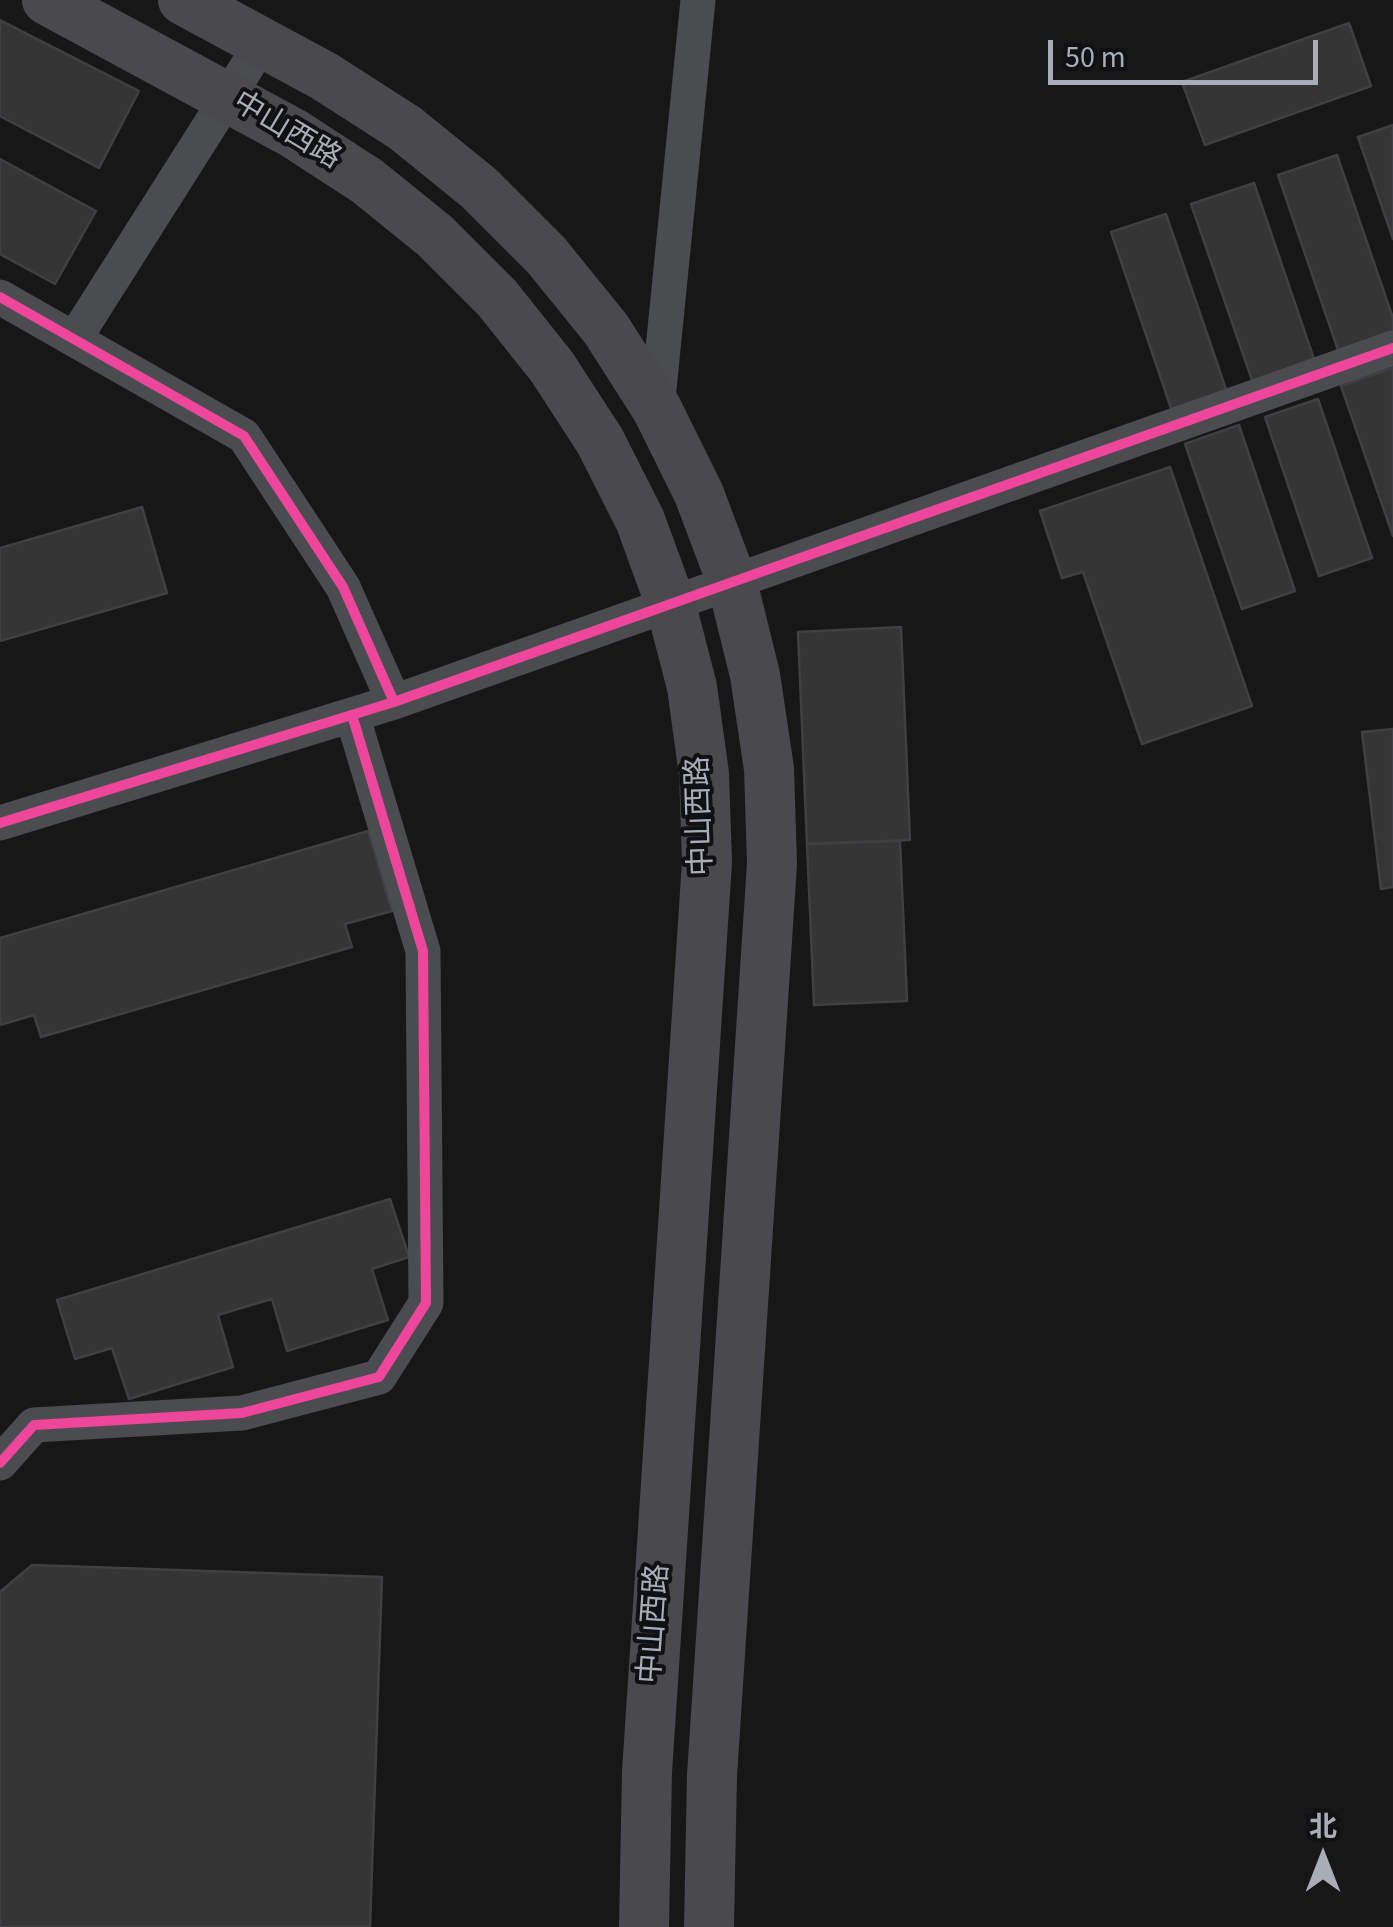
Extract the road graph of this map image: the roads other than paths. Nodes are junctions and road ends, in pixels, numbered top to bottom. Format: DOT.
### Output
graph roads {
  1 [pos="47,0"];
  2 [pos="183,0"];
  3 [pos="698,0"];
  4 [pos="262,43"];
  5 [pos="228,98"];
  6 [pos="0,296"];
  7 [pos="75,338"];
  8 [pos="1393,348"];
  9 [pos="657,409"];
  10 [pos="732,582"];
  11 [pos="670,602"];
  12 [pos="394,702"];
  13 [pos="352,716"];
  14 [pos="0,823"];
  15 [pos="0,1464"];
  16 [pos="644,1927"];
  17 [pos="709,1927"];
  1 -- 5 [label="main road, 中山西路"];
  2 -- 4 [label="main road"];
  3 -- 9 [label="street"];
  4 -- 5 [label="street"];
  4 -- 9 [label="main road"];
  5 -- 7 [label="street"];
  5 -- 11 [label="main road, 中山西路"];
  6 -- 7 [label="street"];
  7 -- 12 [label="street"];
  8 -- 10 [label="street"];
  9 -- 10 [label="main road"];
  10 -- 11 [label="street"];
  10 -- 17 [label="main road"];
  11 -- 12 [label="street"];
  11 -- 16 [label="main road, 中山西路"];
  12 -- 13 [label="street"];
  13 -- 14 [label="street"];
  13 -- 15 [label="street"];
}
